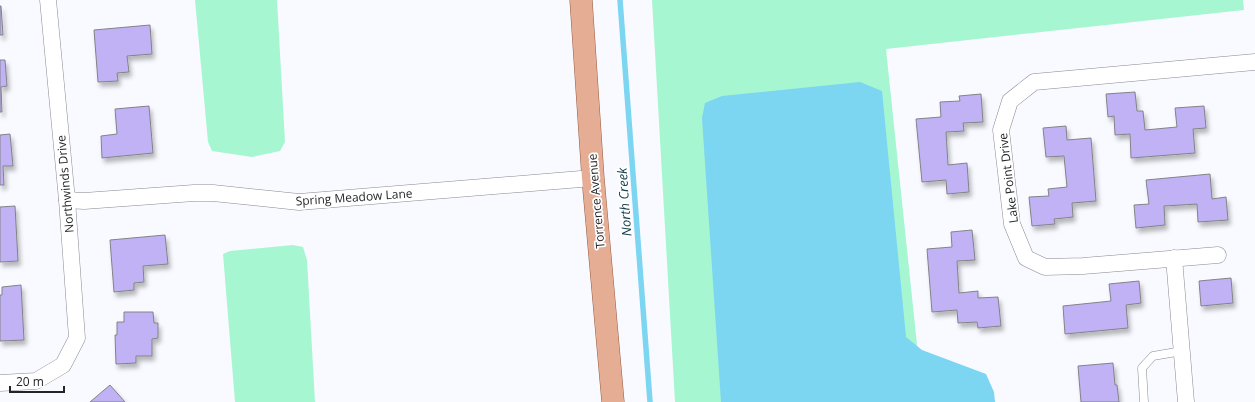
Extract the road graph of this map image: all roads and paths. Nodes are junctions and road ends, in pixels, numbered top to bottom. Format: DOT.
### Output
graph roads {
  1 [pos="48,0"];
  2 [pos="581,0"];
  3 [pos="1255,62"];
  4 [pos="593,178"];
  5 [pos="67,200"];
  6 [pos="1218,255"];
  7 [pos="1174,258"];
  8 [pos="1182,351"];
  9 [pos="0,384"];
  10 [pos="613,402"];
  11 [pos="1144,402"];
  12 [pos="1186,402"];
  1 -- 5 [label="street, Northwinds Drive"];
  2 -- 4 [label="main road, Torrence Avenue"];
  3 -- 7 [label="street, Lake Point Drive"];
  4 -- 5 [label="street, Spring Meadow Lane"];
  4 -- 10 [label="main road, Torrence Avenue"];
  5 -- 9 [label="street, Northwinds Drive"];
  6 -- 7 [label="street, Lake Point Drive"];
  7 -- 8 [label="street"];
  8 -- 11 [label="lane"];
  8 -- 12 [label="street"];
}
